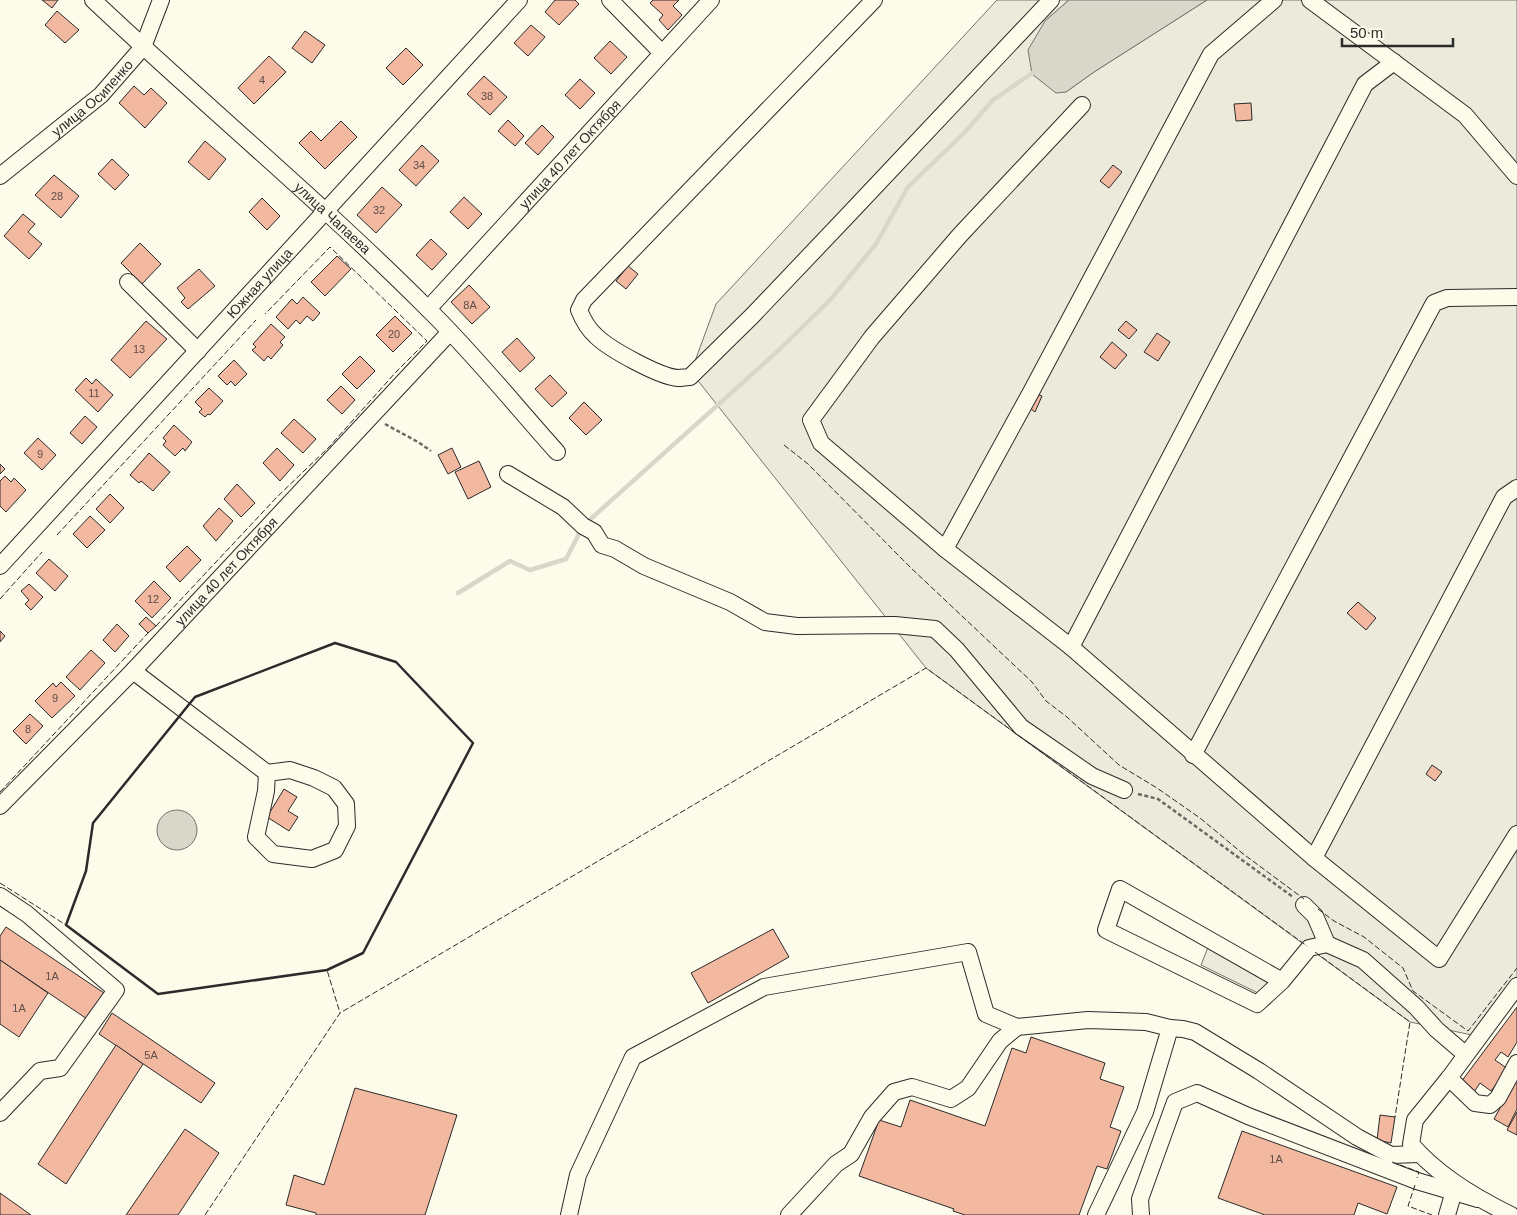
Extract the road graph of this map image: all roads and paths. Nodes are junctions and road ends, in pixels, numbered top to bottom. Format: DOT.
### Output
graph roads {
  1 [pos="92,0"];
  2 [pos="161,0"];
  3 [pos="519,0"];
  4 [pos="610,0"];
  5 [pos="711,0"];
  6 [pos="874,0"];
  7 [pos="1051,0"];
  8 [pos="1274,0"];
  9 [pos="1310,0"];
  10 [pos="143,48"];
  11 [pos="662,53"];
  12 [pos="1394,62"];
  13 [pos="1082,105"];
  14 [pos="1516,171"];
  15 [pos="0,176"];
  16 [pos="326,212"];
  17 [pos="128,282"];
  18 [pos="1517,297"];
  19 [pos="428,309"];
  20 [pos="450,332"];
  21 [pos="198,351"];
  22 [pos="370,416"];
  23 [pos="431,451"];
  24 [pos="557,452"];
  25 [pos="508,474"];
  26 [pos="1517,488"];
  27 [pos="945,549"];
  28 [pos="0,566"];
  29 [pos="1071,647"];
  30 [pos="134,671"];
  31 [pos="1193,755"];
  32 [pos="267,773"];
  33 [pos="1124,790"];
  34 [pos="0,806"];
  35 [pos="1517,834"];
  36 [pos="1314,858"];
  37 [pos="0,896"];
  38 [pos="1304,905"];
  39 [pos="1326,944"];
  40 [pos="1282,981"];
  41 [pos="1517,986"];
  42 [pos="1017,1027"];
  43 [pos="1170,1028"];
  44 [pos="1465,1054"];
  45 [pos="1517,1063"];
  46 [pos="1449,1078"];
  47 [pos="0,1113"];
  48 [pos="1420,1154"];
  49 [pos="1454,1191"];
  50 [pos="1478,1199"];
  51 [pos="569,1215"];
  52 [pos="789,1215"];
  53 [pos="1096,1215"];
  54 [pos="1141,1215"];
  55 [pos="1447,1215"];
  56 [pos="1511,1215"];
  1 -- 10 [label="street, улица Чапаева"];
  2 -- 10 [label="street, улица Осипенко"];
  3 -- 16 [label="street, Южная улица"];
  4 -- 11 [label="street"];
  5 -- 11 [label="street, улица 40 лет Октября"];
  6 -- 7 [label="street"];
  8 -- 27 [label="street"];
  9 -- 12 [label="street"];
  10 -- 15 [label="street, улица Осипенко"];
  10 -- 16 [label="street, улица Чапаева"];
  11 -- 19 [label="street, улица 40 лет Октября"];
  12 -- 14 [label="street"];
  12 -- 29 [label="street"];
  13 -- 27 [label="street"];
  16 -- 19 [label="street, улица Чапаева"];
  16 -- 21 [label="street, Южная улица"];
  17 -- 21 [label="street"];
  18 -- 31 [label="street"];
  19 -- 20 [label="street, улица Чапаева"];
  20 -- 22 [label="street, улица 40 лет Октября"];
  20 -- 24 [label="street, улица Чапаева"];
  21 -- 28 [label="street, Южная улица"];
  22 -- 23 [label="path"];
  22 -- 30 [label="street, улица 40 лет Октября"];
  25 -- 33 [label="street"];
  26 -- 36 [label="street"];
  27 -- 29 [label="street"];
  29 -- 31 [label="street"];
  30 -- 32 [label="street"];
  30 -- 34 [label="street, улица 40 лет Октября"];
  31 -- 36 [label="street"];
  32 -- 32 [label="street"];
  33 -- 38 [label="path"];
  35 -- 36 [label="street"];
  37 -- 47 [label="street"];
  38 -- 39 [label="street"];
  39 -- 40 [label="street"];
  39 -- 44 [label="street"];
  40 -- 40 [label="street"];
  41 -- 44 [label="street"];
  42 -- 43 [label="street"];
  42 -- 51 [label="street"];
  42 -- 52 [label="street"];
  43 -- 48 [label="street"];
  43 -- 53 [label="street"];
  44 -- 46 [label="street"];
  45 -- 46 [label="street"];
  46 -- 48 [label="street"];
  48 -- 50 [label="street"];
  49 -- 50 [label="street"];
  49 -- 54 [label="street"];
  49 -- 55 [label="street"];
  50 -- 56 [label="street"];
}
